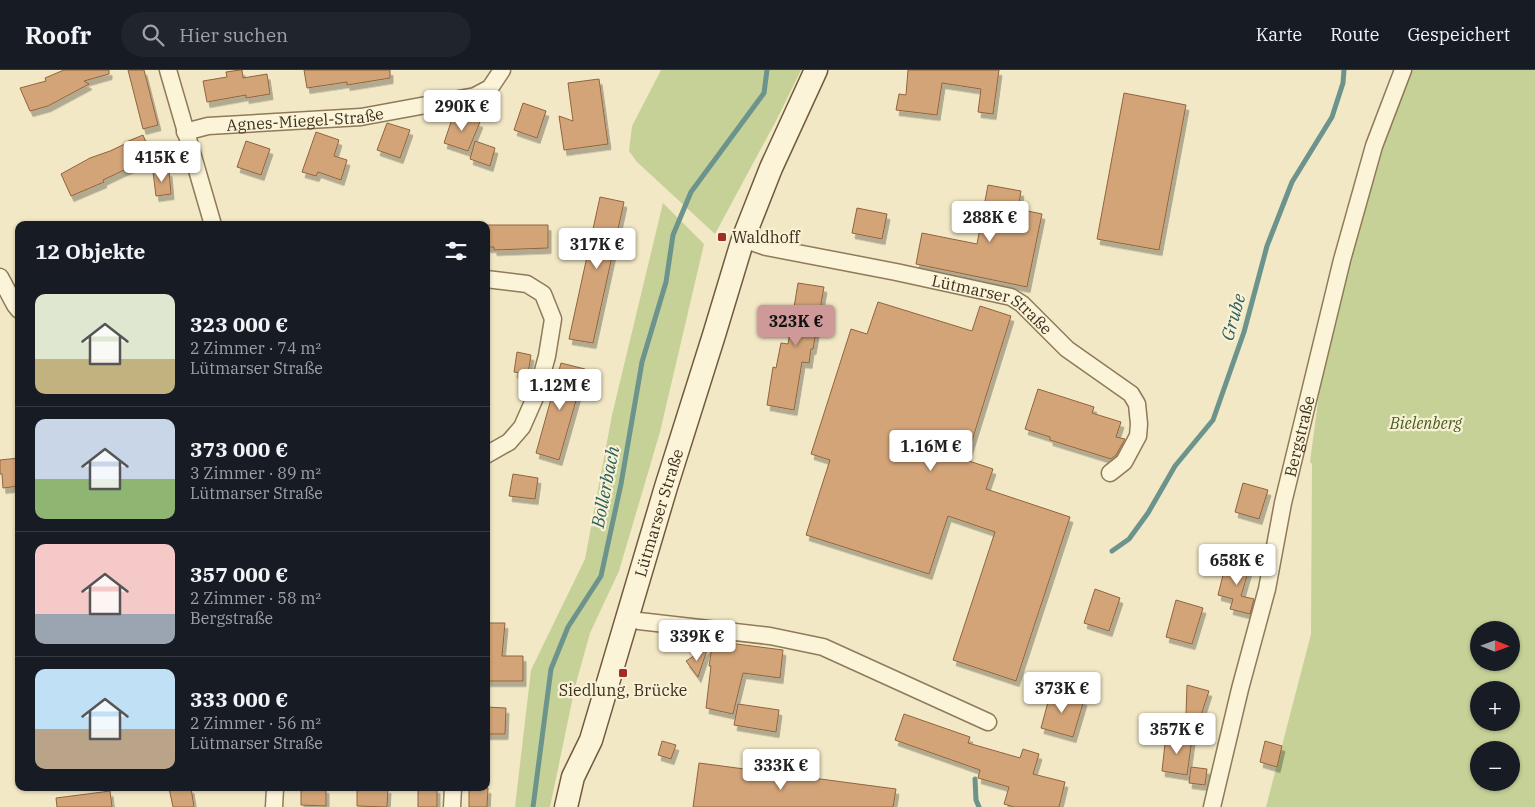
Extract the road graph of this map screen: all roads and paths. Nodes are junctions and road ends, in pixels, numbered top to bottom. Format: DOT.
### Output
graph roads {
  1 [pos="168,70"];
  2 [pos="502,70"];
  3 [pos="816,70"];
  4 [pos="1403,70"];
  5 [pos="185,132"];
  6 [pos="212,221"];
  7 [pos="743,239"];
  8 [pos="0,277"];
  9 [pos="490,280"];
  10 [pos="11,309"];
  11 [pos="490,453"];
  12 [pos="1110,473"];
  13 [pos="627,617"];
  14 [pos="988,722"];
  15 [pos="591,740"];
  16 [pos="274,791"];
  17 [pos="453,791"];
  18 [pos="274,807"];
  19 [pos="452,807"];
  20 [pos="566,807"];
  21 [pos="581,807"];
  22 [pos="1212,807"];
  1 -- 5 [label="street"];
  2 -- 5 [label="street, Agnes-Miegel-Straße"];
  3 -- 7 [label="main road, Lütmarser Straße"];
  4 -- 22 [label="street, Bergstraße"];
  5 -- 6 [label="street"];
  7 -- 12 [label="street, Lütmarser Straße"];
  7 -- 13 [label="main road, Lütmarser Straße"];
  8 -- 10 [label="street"];
  9 -- 11 [label="street"];
  13 -- 14 [label="street"];
  13 -- 15 [label="main road, Lütmarser Straße"];
  15 -- 20 [label="main road, Lütmarser Straße"];
  15 -- 21 [label="main road, Lütmarser Straße"];
  16 -- 18 [label="street"];
  17 -- 19 [label="street"];
}
